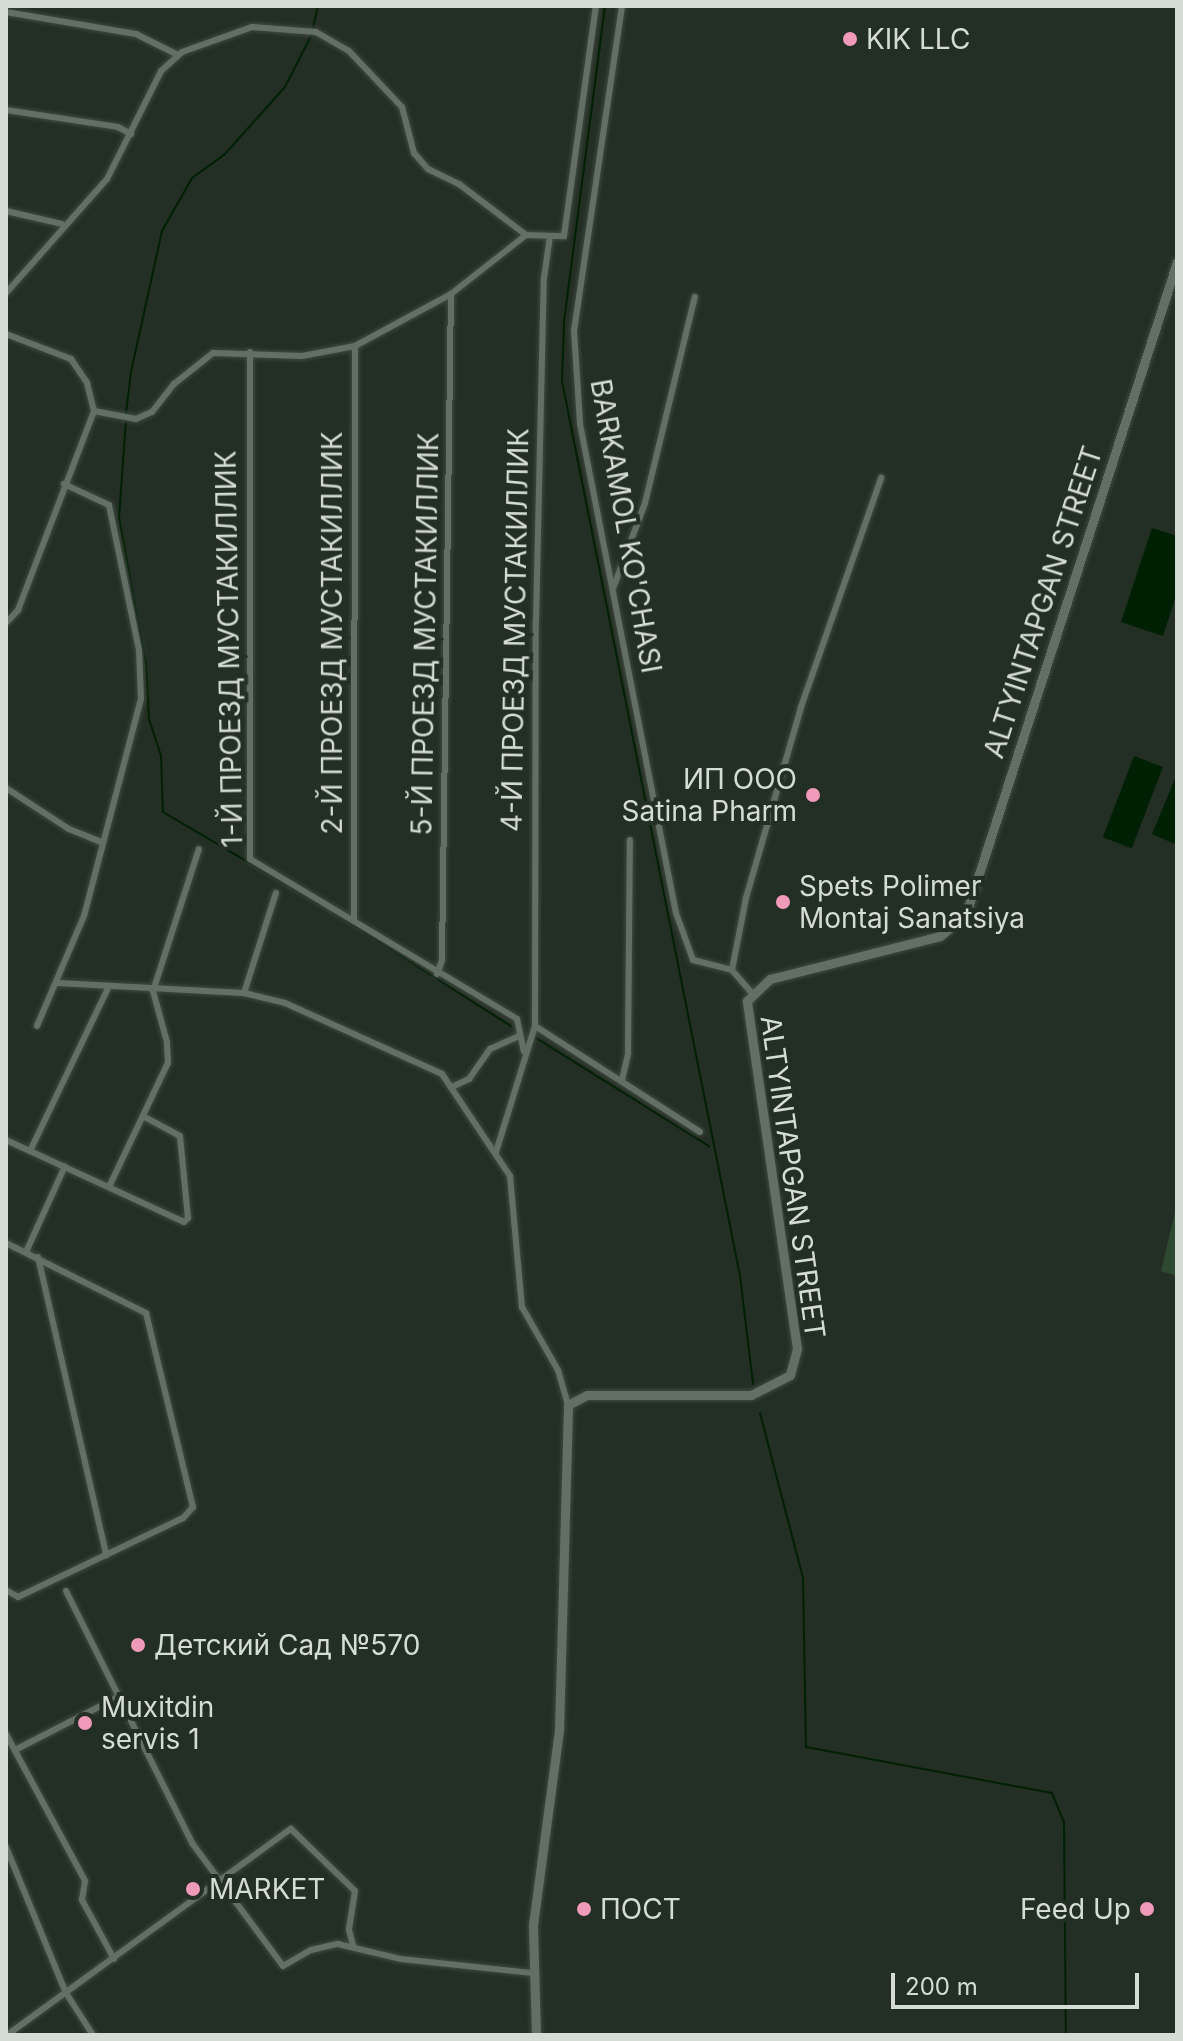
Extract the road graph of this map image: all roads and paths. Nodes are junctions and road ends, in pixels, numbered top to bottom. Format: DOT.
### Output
graph roads {
  1 [pos="596,6"];
  2 [pos="622,6"];
  3 [pos="6,12"];
  4 [pos="178,55"];
  5 [pos="6,110"];
  6 [pos="131,134"];
  7 [pos="6,211"];
  8 [pos="62,224"];
  9 [pos="526,235"];
  10 [pos="550,236"];
  11 [pos="1177,262"];
  12 [pos="6,293"];
  13 [pos="451,294"];
  14 [pos="695,297"];
  15 [pos="6,334"];
  16 [pos="355,346"];
  17 [pos="250,352"];
  18 [pos="94,411"];
  19 [pos="881,478"];
  20 [pos="64,484"];
  21 [pos="614,588"];
  22 [pos="6,623"];
  23 [pos="6,788"];
  24 [pos="630,840"];
  25 [pos="101,842"];
  26 [pos="199,849"];
  27 [pos="276,893"];
  28 [pos="354,921"];
  29 [pos="732,970"];
  30 [pos="437,974"];
  31 [pos="58,983"];
  32 [pos="108,988"];
  33 [pos="153,991"];
  34 [pos="751,992"];
  35 [pos="244,993"];
  36 [pos="535,1017"];
  37 [pos="517,1019"];
  38 [pos="37,1026"];
  39 [pos="535,1026"];
  40 [pos="519,1036"];
  41 [pos="524,1051"];
  42 [pos="622,1080"];
  43 [pos="454,1086"];
  44 [pos="143,1116"];
  45 [pos="700,1132"];
  46 [pos="6,1140"];
  47 [pos="30,1151"];
  48 [pos="496,1152"];
  49 [pos="65,1166"];
  50 [pos="109,1187"];
  51 [pos="6,1243"];
  52 [pos="26,1252"];
  53 [pos="38,1257"];
  54 [pos="568,1405"];
  55 [pos="106,1555"];
  56 [pos="6,1590"];
  57 [pos="66,1591"];
  58 [pos="118,1697"];
  59 [pos="6,1734"];
  60 [pos="15,1750"];
  61 [pos="6,1847"];
  62 [pos="224,1881"];
  63 [pos="353,1945"];
  64 [pos="114,1959"];
  65 [pos="533,1973"];
  66 [pos="66,1993"];
  67 [pos="7,2034"];
  68 [pos="93,2035"];
  69 [pos="536,2035"];
  1 -- 10 [label="street"];
  2 -- 21 [label="street, BARKAMOL KO'CHASI"];
  3 -- 4 [label="street"];
  4 -- 6 [label="street"];
  4 -- 9 [label="street"];
  5 -- 6 [label="street"];
  6 -- 8 [label="street"];
  7 -- 8 [label="street"];
  8 -- 12 [label="street"];
  9 -- 10 [label="street"];
  9 -- 13 [label="street"];
  10 -- 36 [label="street, 4-Й ПРОЕЗД МУСТАКИЛЛИК"];
  11 -- 34 [label="street, ALTYINTAPGAN STREET"];
  13 -- 16 [label="street"];
  13 -- 30 [label="street, 5-Й ПРОЕЗД МУСТАКИЛЛИК"];
  14 -- 21 [label="street"];
  15 -- 18 [label="street"];
  16 -- 17 [label="street"];
  16 -- 28 [label="street, 2-Й ПРОЕЗД МУСТАКИЛЛИК"];
  17 -- 18 [label="street"];
  17 -- 28 [label="street, 1-Й ПРОЕЗД МУСТАКИЛЛИК"];
  18 -- 20 [label="street"];
  19 -- 29 [label="street"];
  20 -- 22 [label="street"];
  20 -- 25 [label="street"];
  21 -- 29 [label="street, BARKAMOL KO'CHASI"];
  23 -- 25 [label="street"];
  24 -- 42 [label="street"];
  25 -- 31 [label="street"];
  26 -- 33 [label="street"];
  27 -- 35 [label="street"];
  28 -- 30 [label="street, 1-Й ПРОЕЗД МУСТАКИЛЛИК"];
  29 -- 34 [label="street"];
  30 -- 37 [label="street, 1-Й ПРОЕЗД МУСТАКИЛЛИК"];
  31 -- 32 [label="street"];
  31 -- 38 [label="street"];
  32 -- 33 [label="street"];
  32 -- 47 [label="street"];
  33 -- 35 [label="street"];
  33 -- 44 [label="street"];
  34 -- 54 [label="street, ALTYINTAPGAN STREET"];
  35 -- 43 [label="street"];
  36 -- 37 [label="street"];
  36 -- 39 [label="street, 4-Й ПРОЕЗД МУСТАКИЛЛИК"];
  37 -- 40 [label="street"];
  39 -- 41 [label="street"];
  39 -- 42 [label="street"];
  40 -- 41 [label="street"];
  40 -- 43 [label="street"];
  41 -- 48 [label="street"];
  42 -- 45 [label="street"];
  43 -- 48 [label="street"];
  44 -- 50 [label="street"];
  44 -- 50 [label="street"];
  46 -- 47 [label="street"];
  47 -- 49 [label="street"];
  48 -- 54 [label="street"];
  49 -- 50 [label="street"];
  49 -- 52 [label="street"];
  51 -- 52 [label="street"];
  52 -- 53 [label="street"];
  53 -- 55 [label="street"];
  53 -- 55 [label="street"];
  54 -- 65 [label="street"];
  55 -- 56 [label="street"];
  57 -- 58 [label="street"];
  58 -- 60 [label="street"];
  58 -- 62 [label="street"];
  59 -- 60 [label="street"];
  60 -- 64 [label="street"];
  61 -- 66 [label="street"];
  62 -- 63 [label="street"];
  62 -- 63 [label="street"];
  62 -- 64 [label="street"];
  63 -- 65 [label="street"];
  64 -- 66 [label="street"];
  65 -- 69 [label="street"];
  66 -- 67 [label="street"];
  66 -- 68 [label="street"];
}
